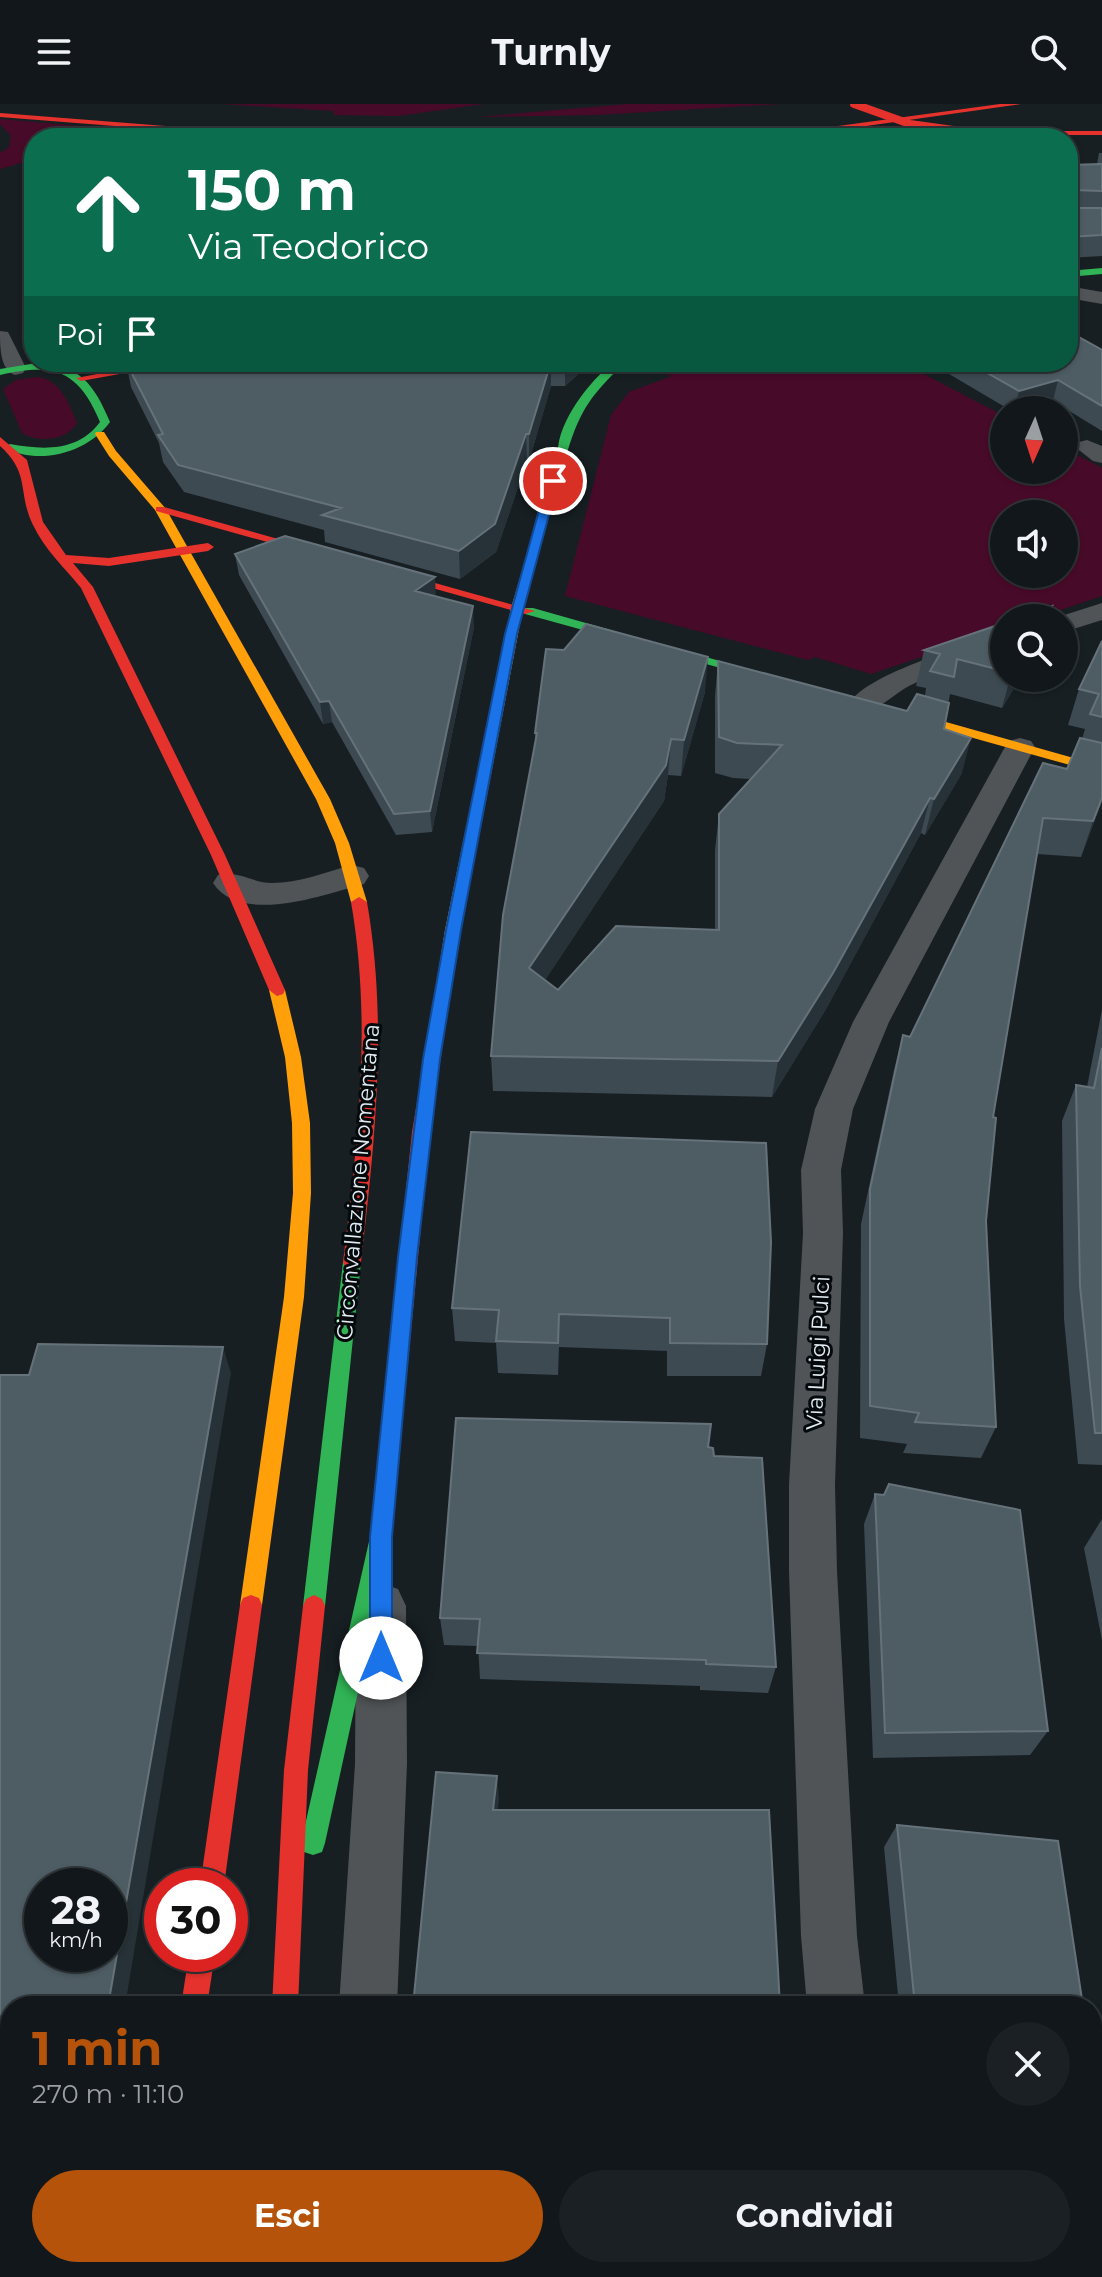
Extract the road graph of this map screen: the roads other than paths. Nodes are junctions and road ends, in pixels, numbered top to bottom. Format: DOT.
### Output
graph roads {
  1 [pos="854,104"];
  2 [pos="1017,104"];
  3 [pos="0,115"];
  4 [pos="163,128"];
  5 [pos="838,128"];
  6 [pos="943,128"];
  7 [pos="1078,133"];
  8 [pos="1102,133"];
  9 [pos="1102,143"];
  10 [pos="1078,144"];
  11 [pos="1078,294"];
  12 [pos="1102,298"];
  13 [pos="0,337"];
  14 [pos="8,370"];
  15 [pos="73,372"];
  16 [pos="118,372"];
  17 [pos="606,372"];
  18 [pos="81,378"];
  19 [pos="100,434"];
  20 [pos="5,443"];
  21 [pos="160,509"];
  22 [pos="285,545"];
  23 [pos="182,550"];
  24 [pos="60,558"];
  25 [pos="517,608"];
  26 [pos="1102,611"];
  27 [pos="1078,619"];
  28 [pos="990,649"];
  29 [pos="789,682"];
  30 [pos="857,701"];
  31 [pos="1020,747"];
  32 [pos="1102,770"];
  33 [pos="352,876"];
  34 [pos="230,883"];
  35 [pos="381,1537"];
  36 [pos="215,1868"];
  37 [pos="290,1951"];
  38 [pos="199,1972"];
  39 [pos="196,1996"];
  40 [pos="286,1996"];
  41 [pos="369,1996"];
  42 [pos="835,1996"];
  1 -- 6 [label="street, bridge"];
  2 -- 5 [label="street"];
  3 -- 4 [label="street"];
  7 -- 8 [label="street, bridge"];
  9 -- 10 [label="street"];
  11 -- 12 [label="street"];
  13 -- 14 [label="street"];
  15 -- 18 [label="street"];
  16 -- 18 [label="street"];
  17 -- 25 [label="street, Circonvallazione Nomentana"];
  18 -- 19 [label="street, Circonvallazione Nomentana"];
  19 -- 20 [label="street"];
  19 -- 21 [label="street, Circonvallazione Nomentana"];
  20 -- 24 [label="street"];
  21 -- 22 [label="street"];
  21 -- 23 [label="street, Circonvallazione Nomentana"];
  22 -- 23 [label="street"];
  22 -- 25 [label="street"];
  23 -- 24 [label="street"];
  23 -- 33 [label="street, Circonvallazione Nomentana"];
  24 -- 34 [label="street"];
  25 -- 29 [label="street"];
  25 -- 35 [label="street, Circonvallazione Nomentana"];
  26 -- 27 [label="street"];
  28 -- 30 [label="street"];
  30 -- 31 [label="street"];
  31 -- 32 [label="street"];
  31 -- 42 [label="street, Via Luigi Pulci"];
  33 -- 34 [label="street"];
  33 -- 37 [label="street, Circonvallazione Nomentana"];
  34 -- 36 [label="street"];
  35 -- 37 [label="street, Circonvallazione Nomentana"];
  35 -- 41 [label="street, Circonvallazione Nomentana"];
  37 -- 40 [label="street, Circonvallazione Nomentana"];
  38 -- 39 [label="street"];
}
